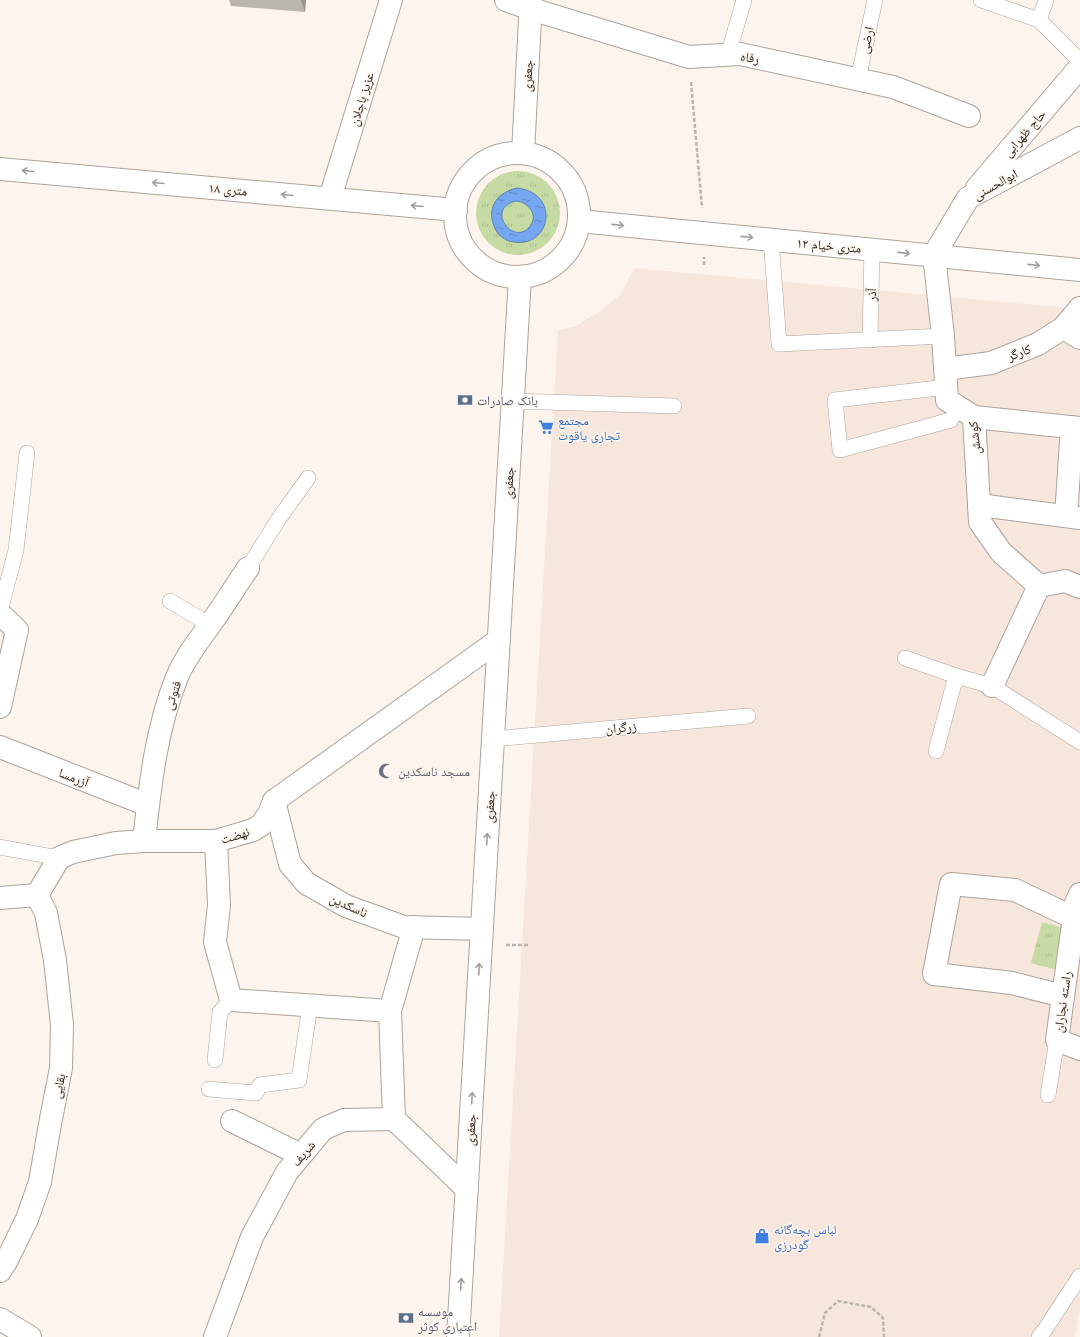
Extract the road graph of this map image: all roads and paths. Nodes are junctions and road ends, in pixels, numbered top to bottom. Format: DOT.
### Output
graph roads {
  1 [pos="391,0"];
  2 [pos="506,0"];
  3 [pos="744,0"];
  4 [pos="875,0"];
  5 [pos="981,0"];
  6 [pos="1046,0"];
  7 [pos="531,5"];
  8 [pos="1039,20"];
  9 [pos="728,55"];
  10 [pos="689,57"];
  11 [pos="1080,61"];
  12 [pos="1080,67"];
  13 [pos="858,80"];
  14 [pos="969,116"];
  15 [pos="1080,138"];
  16 [pos="523,153"];
  17 [pos="0,169"];
  18 [pos="330,198"];
  19 [pos="968,198"];
  20 [pos="456,210"];
  21 [pos="579,221"];
  22 [pos="704,233"];
  23 [pos="771,240"];
  24 [pos="872,249"];
  25 [pos="934,256"];
  26 [pos="1080,270"];
  27 [pos="520,277"];
  28 [pos="1080,308"];
  29 [pos="1072,333"];
  30 [pos="943,336"];
  31 [pos="870,340"];
  32 [pos="948,394"];
  33 [pos="513,401"];
  34 [pos="674,406"];
  35 [pos="974,417"];
  36 [pos="1076,427"];
  37 [pos="27,453"];
  38 [pos="308,478"];
  39 [pos="979,505"];
  40 [pos="1073,517"];
  41 [pos="248,568"];
  42 [pos="1075,578"];
  43 [pos="4,579"];
  44 [pos="1039,586"];
  45 [pos="170,601"];
  46 [pos="0,611"];
  47 [pos="0,614"];
  48 [pos="210,625"];
  49 [pos="499,640"];
  50 [pos="905,658"];
  51 [pos="956,676"];
  52 [pos="992,686"];
  53 [pos="0,707"];
  54 [pos="748,716"];
  55 [pos="493,739"];
  56 [pos="1080,742"];
  57 [pos="0,747"];
  58 [pos="936,751"];
  59 [pos="274,802"];
  60 [pos="148,805"];
  61 [pos="144,841"];
  62 [pos="216,841"];
  63 [pos="0,847"];
  64 [pos="59,858"];
  65 [pos="1080,894"];
  66 [pos="37,895"];
  67 [pos="0,898"];
  68 [pos="1074,918"];
  69 [pos="414,927"];
  70 [pos="482,929"];
  71 [pos="1063,996"];
  72 [pos="231,1000"];
  73 [pos="310,1005"];
  74 [pos="390,1010"];
  75 [pos="1057,1040"];
  76 [pos="1080,1049"];
  77 [pos="215,1060"];
  78 [pos="209,1089"];
  79 [pos="1048,1096"];
  80 [pos="394,1119"];
  81 [pos="232,1121"];
  82 [pos="301,1155"];
  83 [pos="467,1189"];
  84 [pos="0,1270"];
  85 [pos="1080,1276"];
  86 [pos="0,1319"];
  87 [pos="30,1337"];
  88 [pos="215,1337"];
  89 [pos="458,1337"];
  90 [pos="820,1337"];
  91 [pos="884,1337"];
  92 [pos="1039,1337"];
  1 -- 18 [label="street, عزیز باجلان"];
  2 -- 7 [label="street, رفاه"];
  3 -- 9 [label="lane"];
  4 -- 13 [label="lane, ارضی"];
  5 -- 8 [label="lane"];
  6 -- 8 [label="lane"];
  7 -- 10 [label="street, رفاه"];
  7 -- 16 [label="street, جعفری"];
  8 -- 11 [label="lane"];
  9 -- 10 [label="street, رفاه"];
  9 -- 13 [label="street, رفاه"];
  10 -- 22 [label="path"];
  12 -- 19 [label="street, حاج ظهرابی"];
  13 -- 14 [label="street, رفاه"];
  15 -- 19 [label="street, ابوالحسنی"];
  16 -- 20 [label="street"];
  16 -- 21 [label="street"];
  18 -- 17 [label="street, ۱۸ متری, one-way"];
  20 -- 18 [label="street, ۱۸ متری, one-way"];
  19 -- 25 [label="street, ابوالحسنی"];
  20 -- 27 [label="street"];
  21 -- 22 [label="street, ۱۲ متری خیام, one-way"];
  21 -- 27 [label="street"];
  22 -- 23 [label="street, ۱۲ متری خیام, one-way"];
  23 -- 24 [label="street, ۱۲ متری خیام"];
  23 -- 31 [label="lane"];
  24 -- 25 [label="street, ۱۲ متری خیام, one-way"];
  24 -- 31 [label="lane, آذر"];
  25 -- 26 [label="street, ۱۲ متری خیام, one-way"];
  25 -- 30 [label="street"];
  27 -- 33 [label="street, جعفری"];
  28 -- 29 [label="street, کارگر"];
  29 -- 32 [label="street, کارگر"];
  30 -- 31 [label="lane"];
  30 -- 32 [label="street"];
  32 -- 32 [label="lane"];
  32 -- 35 [label="street, کوشش"];
  33 -- 34 [label="lane"];
  33 -- 49 [label="street, جعفری"];
  35 -- 36 [label="street"];
  35 -- 39 [label="street, کوشش"];
  36 -- 40 [label="street"];
  37 -- 43 [label="lane"];
  38 -- 41 [label="lane"];
  39 -- 40 [label="street"];
  39 -- 44 [label="street, کوشش"];
  41 -- 48 [label="street, فتوتی"];
  42 -- 44 [label="street"];
  43 -- 46 [label="lane"];
  44 -- 52 [label="street"];
  45 -- 48 [label="lane"];
  47 -- 53 [label="street"];
  48 -- 60 [label="street, فتوتی"];
  49 -- 55 [label="street, جعفری"];
  49 -- 59 [label="street, نهضت"];
  50 -- 51 [label="lane"];
  51 -- 52 [label="lane"];
  51 -- 58 [label="lane"];
  52 -- 56 [label="lane"];
  54 -- 55 [label="lane, زرگران"];
  70 -- 55 [label="street, جعفری, one-way"];
  57 -- 60 [label="street, آزرمسا"];
  59 -- 62 [label="street, نهضت"];
  59 -- 69 [label="street, ناسکدین"];
  60 -- 61 [label="street, فتوتی"];
  61 -- 62 [label="street, نهضت"];
  61 -- 64 [label="street, نهضت"];
  62 -- 72 [label="street"];
  63 -- 64 [label="lane"];
  64 -- 66 [label="street"];
  65 -- 68 [label="street, راسته نجاران"];
  66 -- 67 [label="street"];
  66 -- 84 [label="street, بقایی"];
  68 -- 71 [label="street, راسته نجاران"];
  68 -- 71 [label="street"];
  69 -- 70 [label="street, ناسکدین"];
  69 -- 74 [label="street"];
  83 -- 70 [label="street, جعفری, one-way"];
  71 -- 75 [label="street, راسته نجاران"];
  72 -- 73 [label="street"];
  72 -- 77 [label="lane"];
  73 -- 74 [label="street"];
  73 -- 78 [label="lane"];
  74 -- 80 [label="street"];
  75 -- 76 [label="street"];
  75 -- 79 [label="lane"];
  80 -- 82 [label="street, شریف"];
  80 -- 83 [label="street"];
  81 -- 82 [label="street"];
  82 -- 88 [label="street, شریف"];
  89 -- 83 [label="street, جعفری, one-way"];
  85 -- 92 [label="lane"];
  86 -- 87 [label="street"];
  90 -- 91 [label="path"];
}
